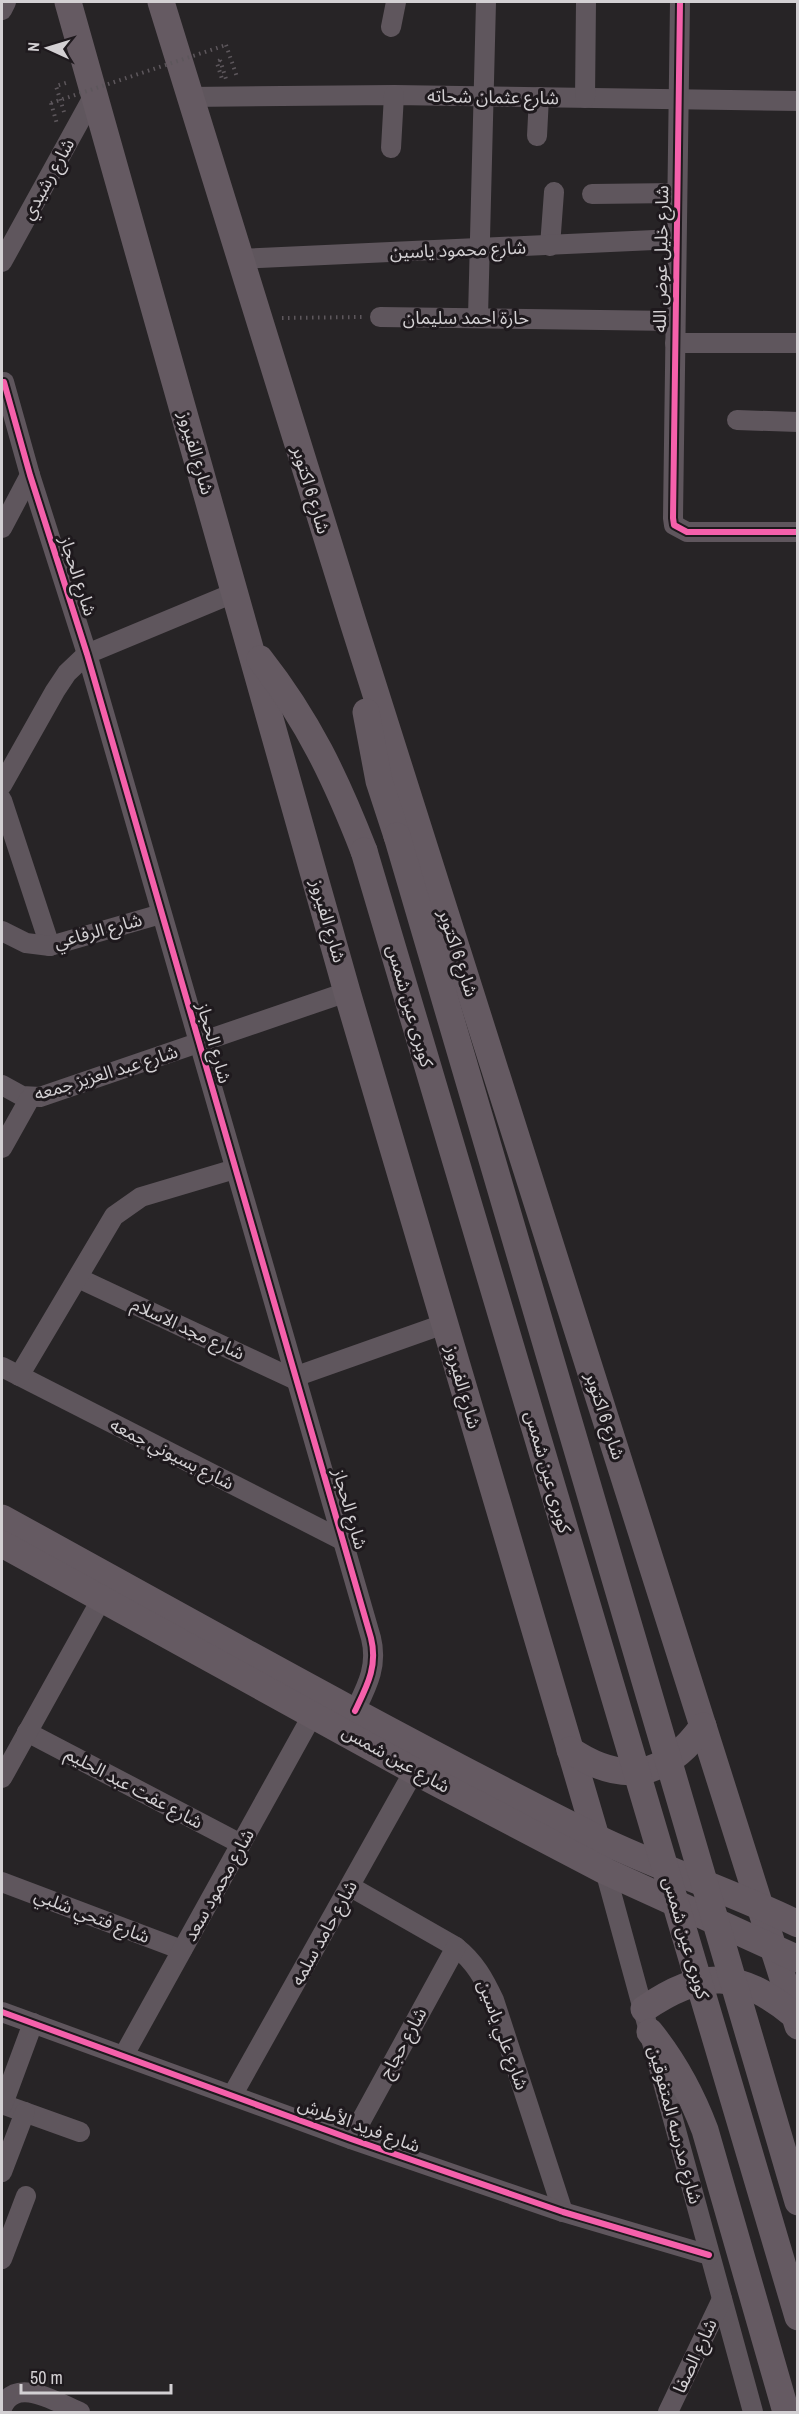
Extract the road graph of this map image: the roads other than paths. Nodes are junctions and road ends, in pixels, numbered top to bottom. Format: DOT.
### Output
graph roads {
  1 [pos="6,2"];
  2 [pos="68,2"];
  3 [pos="161,2"];
  4 [pos="396,2"];
  5 [pos="486,2"];
  6 [pos="586,2"];
  7 [pos="680,2"];
  8 [pos="2,10"];
  9 [pos="391,27"];
  10 [pos="394,95"];
  11 [pos="94,96"];
  12 [pos="189,97"];
  13 [pos="484,97"];
  14 [pos="540,98"];
  15 [pos="585,98"];
  16 [pos="678,99"];
  17 [pos="798,101"];
  18 [pos="537,136"];
  19 [pos="392,148"];
  20 [pos="554,192"];
  21 [pos="677,193"];
  22 [pos="591,194"];
  23 [pos="676,239"];
  24 [pos="550,246"];
  25 [pos="481,250"];
  26 [pos="238,259"];
  27 [pos="2,262"];
  28 [pos="380,317"];
  29 [pos="478,317"];
  30 [pos="675,321"];
  31 [pos="675,343"];
  32 [pos="798,343"];
  33 [pos="4,382"];
  34 [pos="737,420"];
  35 [pos="798,422"];
  36 [pos="30,475"];
  37 [pos="2,528"];
  38 [pos="798,532"];
  39 [pos="236,592"];
  40 [pos="353,622"];
  41 [pos="251,649"];
  42 [pos="87,654"];
  43 [pos="2,786"];
  44 [pos="2,800"];
  45 [pos="160,914"];
  46 [pos="2,931"];
  47 [pos="50,946"];
  48 [pos="347,992"];
  49 [pos="199,1044"];
  50 [pos="2,1085"];
  51 [pos="30,1098"];
  52 [pos="2,1148"];
  53 [pos="235,1169"];
  54 [pos="78,1278"];
  55 [pos="444,1324"];
  56 [pos="10,1372"];
  57 [pos="298,1378"];
  58 [pos="2,1518"];
  59 [pos="344,1541"];
  60 [pos="2,1545"];
  61 [pos="108,1588"];
  62 [pos="355,1711"];
  63 [pos="313,1714"];
  64 [pos="703,1726"];
  65 [pos="27,1732"];
  66 [pos="570,1750"];
  67 [pos="414,1771"];
  68 [pos="2,1778"];
  69 [pos="596,1837"];
  70 [pos="241,1844"];
  71 [pos="605,1871"];
  72 [pos="2,1882"];
  73 [pos="351,1887"];
  74 [pos="757,1904"];
  75 [pos="798,1924"];
  76 [pos="770,1944"];
  77 [pos="456,1947"];
  78 [pos="182,1950"];
  79 [pos="798,1959"];
  80 [pos="2,2012"];
  81 [pos="647,2020"];
  82 [pos="796,2020"];
  83 [pos="33,2023"];
  84 [pos="124,2055"];
  85 [pos="233,2094"];
  86 [pos="2,2104"];
  87 [pos="25,2112"];
  88 [pos="80,2132"];
  89 [pos="351,2139"];
  90 [pos="2,2172"];
  91 [pos="26,2196"];
  92 [pos="798,2202"];
  93 [pos="563,2212"];
  94 [pos="710,2255"];
  95 [pos="2,2259"];
  96 [pos="722,2299"];
  97 [pos="798,2317"];
  98 [pos="2,2408"];
  99 [pos="80,2412"];
  100 [pos="668,2412"];
  101 [pos="753,2412"];
  102 [pos="786,2412"];
  1 -- 8 [label="street"];
  2 -- 11 [label="main road, شارع الفيروز"];
  3 -- 12 [label="main road, شارع 6 اكتوبر"];
  4 -- 9 [label="street"];
  5 -- 13 [label="street"];
  6 -- 15 [label="street"];
  7 -- 16 [label="street, شارع خليل عوض الله"];
  10 -- 12 [label="street, شارع عثمان شحاته"];
  10 -- 13 [label="street, شارع عثمان شحاته"];
  10 -- 19 [label="street"];
  11 -- 27 [label="street, شارع رشيدي"];
  11 -- 39 [label="main road, شارع الفيروز"];
  12 -- 26 [label="main road, شارع 6 اكتوبر"];
  13 -- 14 [label="street, شارع عثمان شحاته"];
  13 -- 25 [label="street"];
  14 -- 15 [label="street, شارع عثمان شحاته"];
  14 -- 18 [label="street"];
  15 -- 16 [label="street, شارع عثمان شحاته"];
  16 -- 17 [label="street, شارع عثمان شحاته"];
  16 -- 21 [label="street, شارع خليل عوض الله"];
  20 -- 24 [label="street"];
  21 -- 22 [label="street"];
  21 -- 23 [label="street, شارع خليل عوض الله"];
  23 -- 24 [label="street, شارع محمود ياسين"];
  23 -- 30 [label="street, شارع خليل عوض الله"];
  24 -- 25 [label="street, شارع محمود ياسين"];
  25 -- 26 [label="street, شارع محمود ياسين"];
  25 -- 29 [label="street"];
  26 -- 40 [label="main road, شارع 6 اكتوبر"];
  28 -- 29 [label="street, حارة احمد سليمان"];
  29 -- 30 [label="street, حارة احمد سليمان"];
  30 -- 31 [label="street, شارع خليل عوض الله"];
  31 -- 32 [label="street"];
  31 -- 38 [label="street, شارع خليل عوض الله"];
  33 -- 36 [label="street, شارع الحجاز"];
  34 -- 35 [label="street"];
  36 -- 37 [label="street"];
  36 -- 42 [label="street, شارع الحجاز"];
  39 -- 41 [label="main road, شارع الفيروز"];
  39 -- 42 [label="street"];
  40 -- 64 [label="main road, شارع 6 اكتوبر"];
  40 -- 92 [label="main road, كوبرى عين شمس, bridge"];
  41 -- 48 [label="main road, شارع الفيروز"];
  41 -- 97 [label="main road, كوبرى عين شمس, bridge"];
  42 -- 43 [label="street"];
  42 -- 45 [label="street, شارع الحجاز"];
  44 -- 47 [label="street"];
  45 -- 47 [label="street, شارع الرفاعي"];
  45 -- 49 [label="street, شارع الحجاز"];
  46 -- 47 [label="street, شارع الرفاعي"];
  48 -- 49 [label="street, شارع عبد العزيز جمعه"];
  48 -- 55 [label="main road, شارع الفيروز"];
  49 -- 51 [label="street, شارع عبد العزيز جمعه"];
  49 -- 53 [label="street, شارع الحجاز"];
  50 -- 51 [label="street, شارع عبد العزيز جمعه"];
  51 -- 52 [label="street"];
  53 -- 54 [label="street"];
  53 -- 57 [label="street, شارع الحجاز"];
  54 -- 56 [label="street"];
  54 -- 57 [label="street, شارع مجد الاسلام"];
  55 -- 57 [label="street"];
  55 -- 66 [label="main road, شارع الفيروز"];
  56 -- 59 [label="street, شارع بسيوني جمعه"];
  57 -- 59 [label="street, شارع الحجاز"];
  58 -- 61 [label="main road, شارع عين شمس"];
  59 -- 62 [label="street, شارع الحجاز"];
  60 -- 61 [label="main road, شارع عين شمس"];
  61 -- 62 [label="main road, شارع عين شمس"];
  61 -- 63 [label="main road, شارع عين شمس"];
  61 -- 65 [label="street"];
  62 -- 69 [label="main road, شارع عين شمس"];
  63 -- 67 [label="main road, شارع عين شمس"];
  63 -- 70 [label="street, شارع محمود سعد"];
  64 -- 66 [label="main road"];
  64 -- 74 [label="main road, شارع 6 اكتوبر"];
  65 -- 68 [label="street"];
  65 -- 70 [label="street, شارع عفت عبد الحليم"];
  66 -- 69 [label="main road, شارع الفيروز"];
  67 -- 71 [label="main road, شارع عين شمس"];
  67 -- 73 [label="street, شارع حامد سلمه"];
  69 -- 71 [label="street, شارع مدرسه المتفوقين"];
  69 -- 74 [label="main road, شارع عين شمس"];
  70 -- 78 [label="street, شارع محمود سعد"];
  71 -- 76 [label="main road, شارع عين شمس"];
  71 -- 81 [label="street, شارع مدرسه المتفوقين"];
  72 -- 78 [label="street, شارع فتحي شلبي"];
  73 -- 77 [label="street, شارع علي ياسين"];
  73 -- 85 [label="street, شارع حامد سلمه"];
  74 -- 75 [label="main road, شارع عين شمس"];
  74 -- 76 [label="main road, شارع 6 اكتوبر"];
  76 -- 79 [label="main road, شارع عين شمس"];
  76 -- 82 [label="main road, شارع 6 اكتوبر"];
  77 -- 89 [label="street, شارع حجاج"];
  77 -- 93 [label="street, شارع علي ياسين"];
  78 -- 84 [label="street, شارع محمود سعد"];
  80 -- 83 [label="street, شارع فريد الأطرش"];
  81 -- 82 [label="main road"];
  81 -- 94 [label="street, شارع مدرسه المتفوقين"];
  81 -- 102 [label="main road"];
  83 -- 84 [label="street, شارع فريد الأطرش"];
  83 -- 86 [label="street"];
  84 -- 85 [label="street, شارع فريد الأطرش"];
  85 -- 89 [label="street, شارع فريد الأطرش"];
  86 -- 87 [label="street"];
  87 -- 88 [label="street"];
  87 -- 90 [label="street"];
  89 -- 93 [label="street, شارع فريد الأطرش"];
  91 -- 95 [label="street"];
  93 -- 94 [label="street, شارع فريد الأطرش"];
  94 -- 96 [label="street, شارع مدرسه المتفوقين"];
  96 -- 100 [label="street, شارع الصفا"];
  96 -- 101 [label="street, شارع مدرسه المتفوقين"];
  98 -- 99 [label="street"];
}
